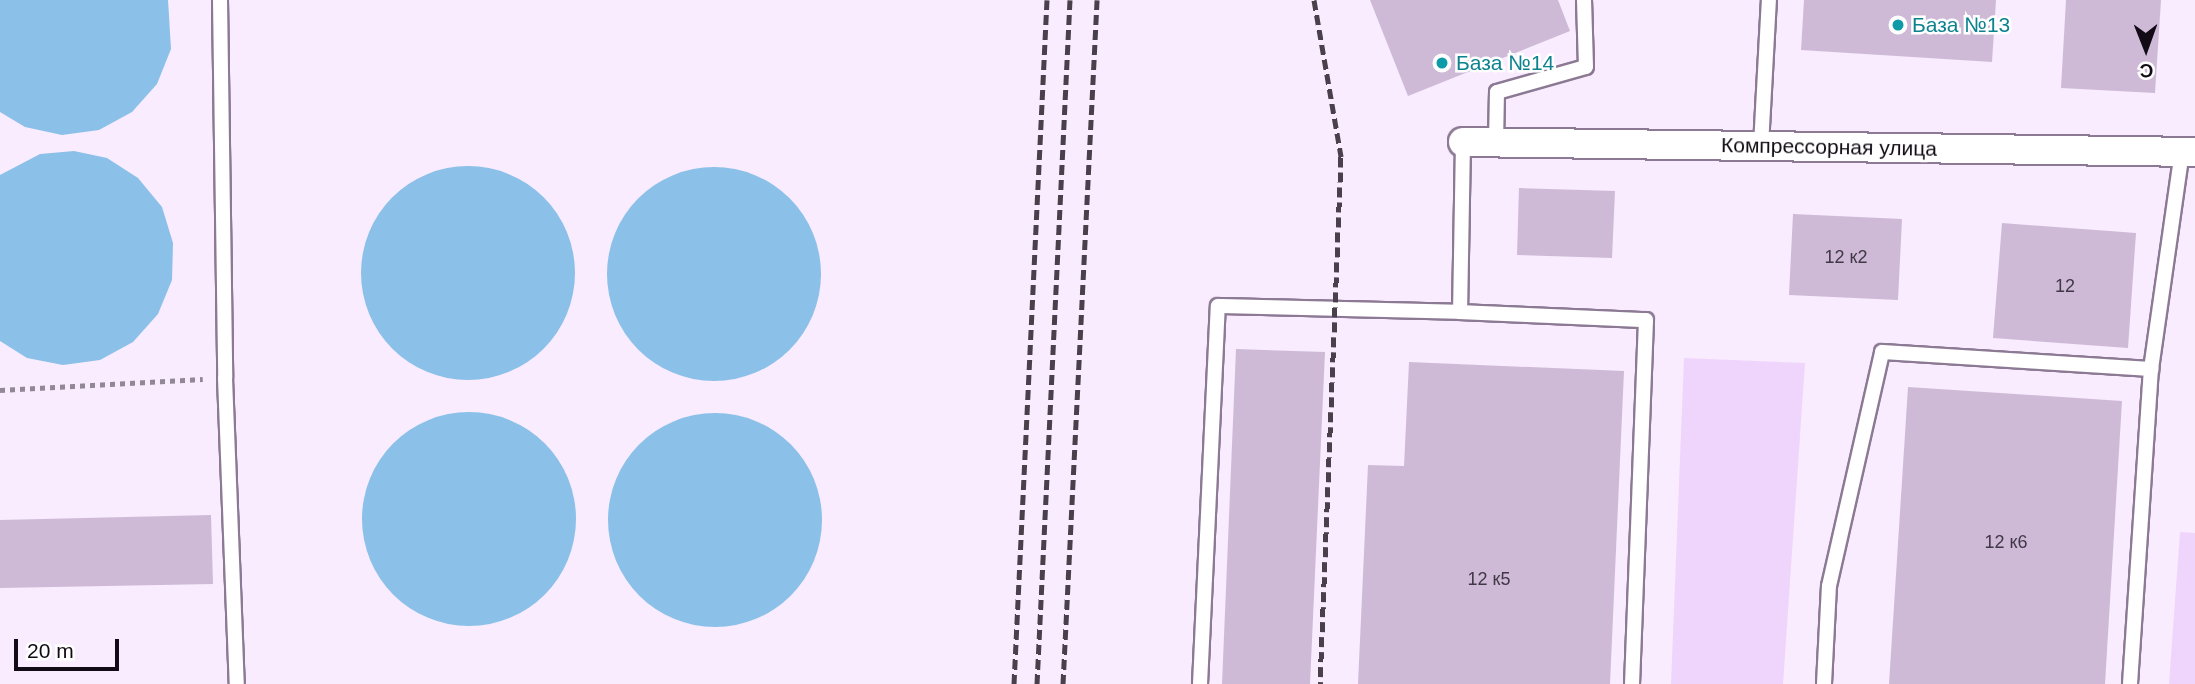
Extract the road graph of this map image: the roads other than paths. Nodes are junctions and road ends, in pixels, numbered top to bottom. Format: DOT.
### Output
graph roads {
  1 [pos="220,0"];
  2 [pos="1584,0"];
  3 [pos="1769,0"];
  4 [pos="1463,142"];
  5 [pos="1496,143"];
  6 [pos="1761,146"];
  7 [pos="2189,152"];
  8 [pos="1460,312"];
  9 [pos="2151,369"];
  10 [pos="237,684"];
  11 [pos="1200,684"];
  12 [pos="1632,684"];
  13 [pos="1824,684"];
  14 [pos="2130,684"];
  1 -- 10 [label="lane"];
  2 -- 5 [label="lane"];
  3 -- 6 [label="lane"];
  4 -- 5 [label="street, Компрессорная улица"];
  4 -- 8 [label="lane"];
  5 -- 6 [label="street, Компрессорная улица"];
  6 -- 7 [label="street, Компрессорная улица"];
  7 -- 9 [label="lane"];
  8 -- 11 [label="lane"];
  8 -- 12 [label="lane"];
  9 -- 13 [label="lane"];
  9 -- 14 [label="lane"];
}
